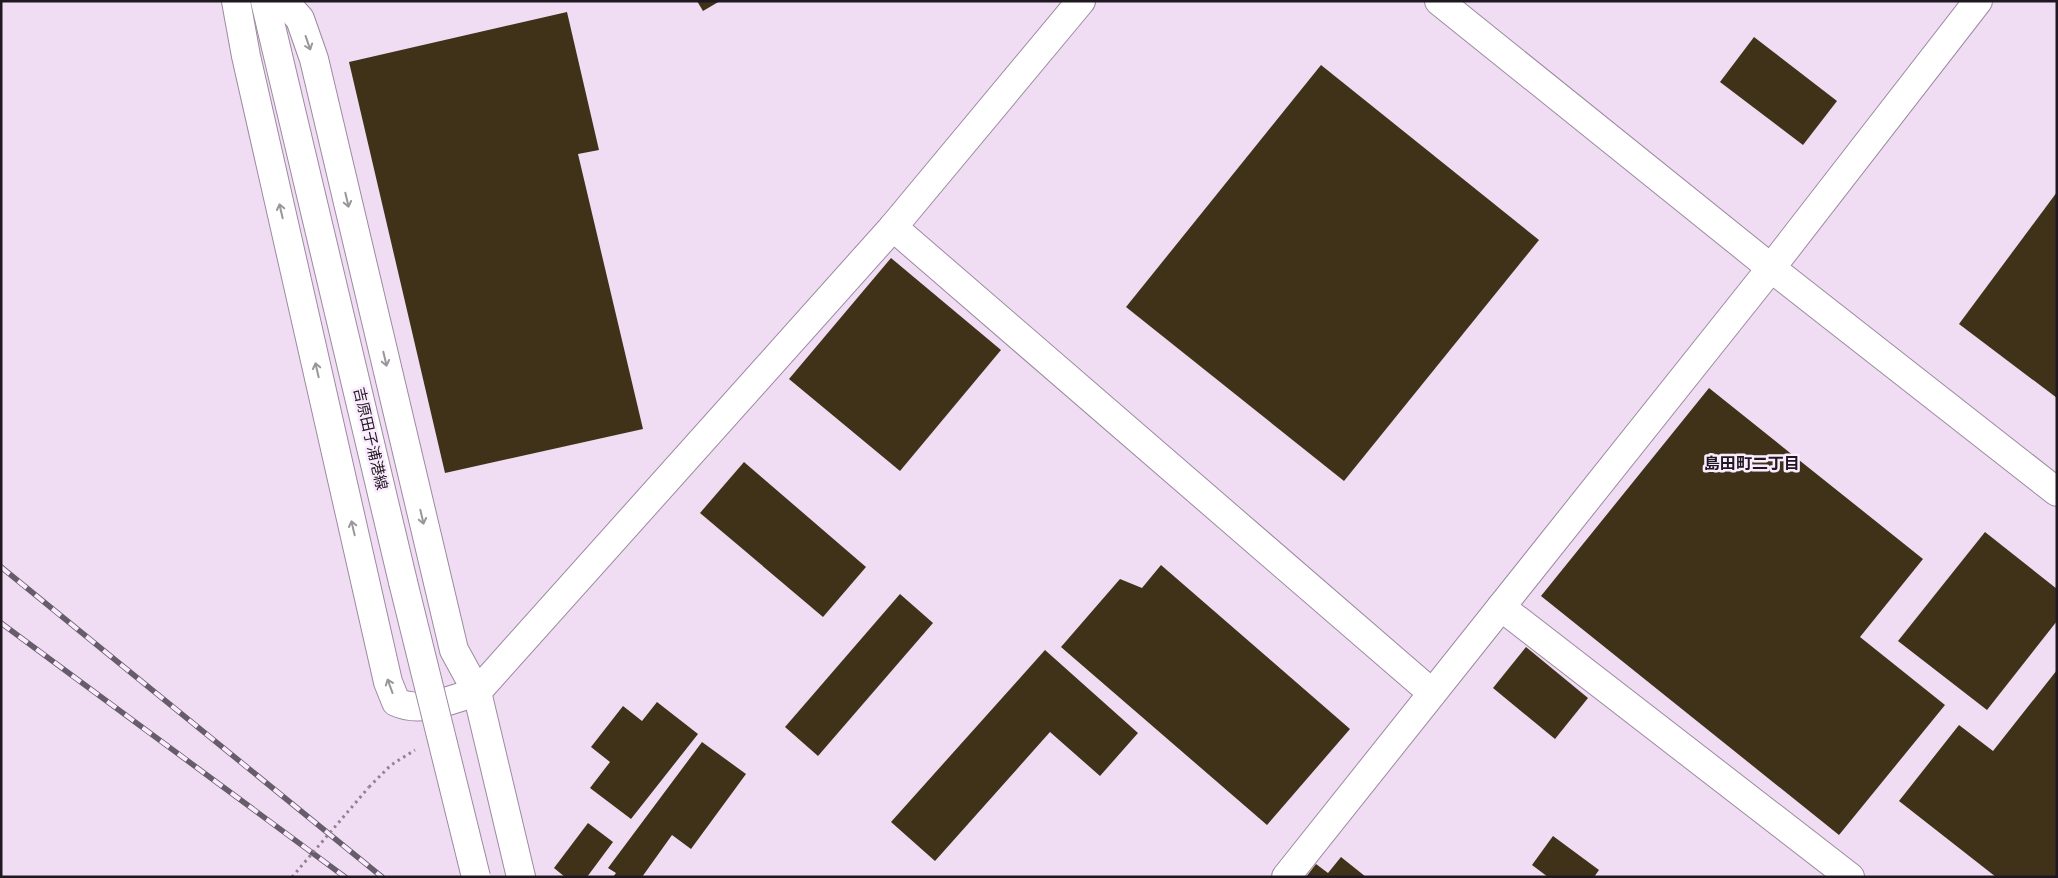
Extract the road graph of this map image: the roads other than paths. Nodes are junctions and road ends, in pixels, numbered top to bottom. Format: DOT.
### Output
graph roads {
  1 [pos="236,1"];
  2 [pos="264,1"];
  3 [pos="284,1"];
  4 [pos="1081,1"];
  5 [pos="1438,1"];
  6 [pos="1978,1"];
  7 [pos="893,227"];
  8 [pos="1771,268"];
  9 [pos="2057,492"];
  10 [pos="1501,607"];
  11 [pos="477,692"];
  12 [pos="1432,693"];
  13 [pos="476,877"];
  14 [pos="521,877"];
  15 [pos="1286,877"];
  16 [pos="1850,877"];
  11 -- 1 [label="street, one-way"];
  2 -- 13 [label="street, 吉原田子浦港線, bridge"];
  3 -- 11 [label="street, one-way"];
  4 -- 7 [label="street"];
  5 -- 8 [label="street"];
  6 -- 8 [label="street"];
  7 -- 11 [label="street"];
  7 -- 12 [label="street"];
  8 -- 9 [label="street"];
  8 -- 10 [label="street"];
  10 -- 12 [label="street"];
  10 -- 16 [label="street"];
  11 -- 14 [label="street"];
  12 -- 15 [label="street"];
}
